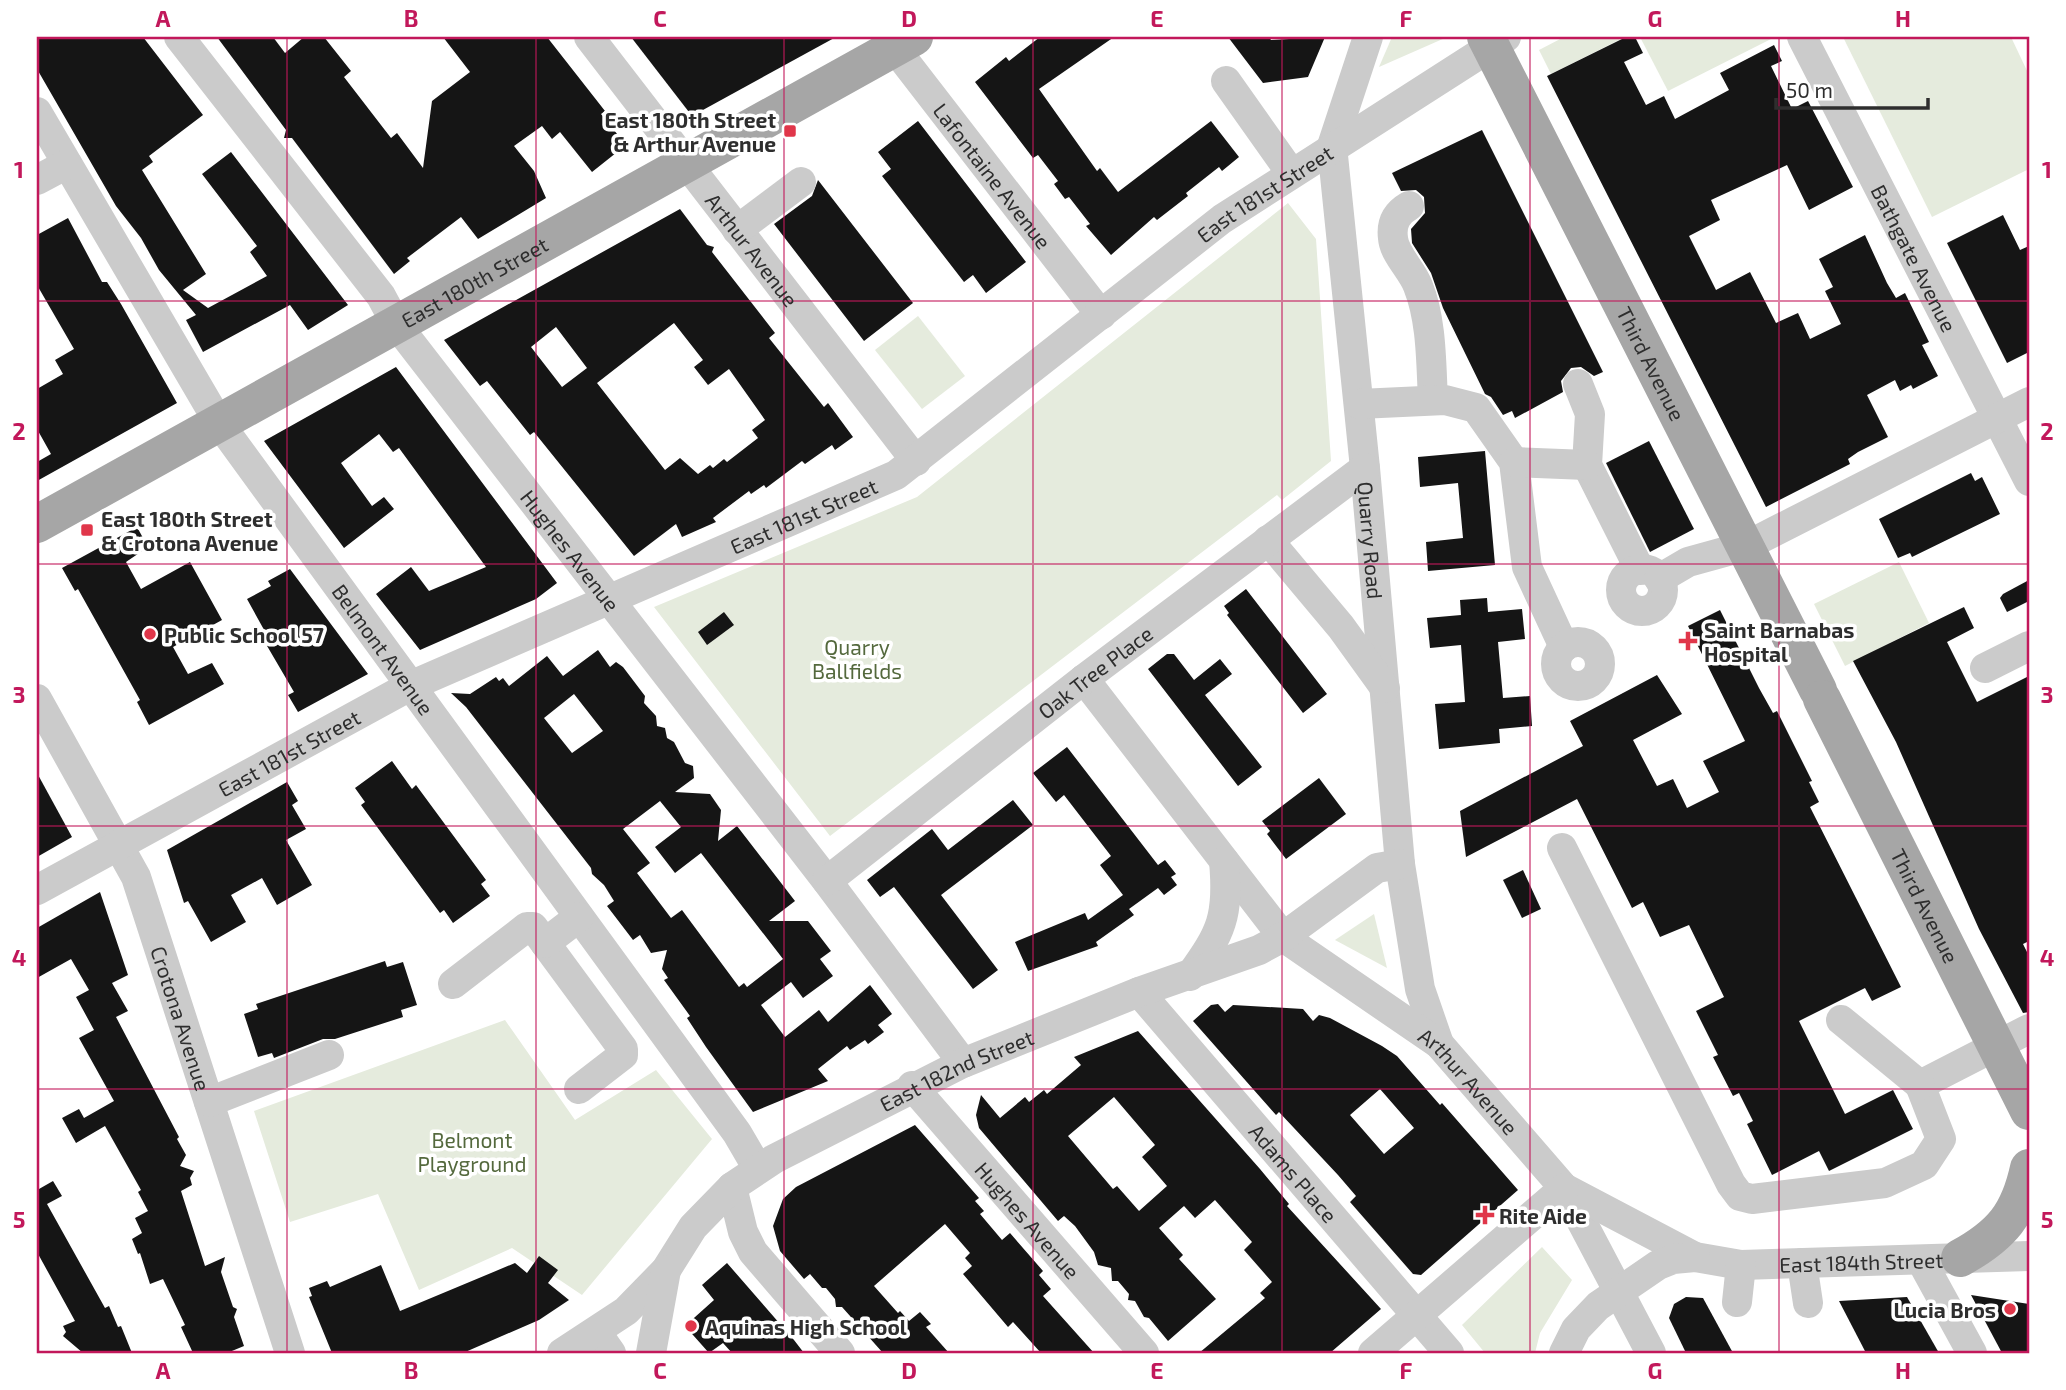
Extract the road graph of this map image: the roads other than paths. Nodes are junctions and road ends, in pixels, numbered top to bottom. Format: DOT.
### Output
graph roads {
  1 [pos="179,37"];
  2 [pos="589,37"];
  3 [pos="1368,37"];
  4 [pos="1802,37"];
  5 [pos="1494,39"];
  6 [pos="898,40"];
  7 [pos="1226,81"];
  8 [pos="37,112"];
  9 [pos="1332,146"];
  10 [pos="67,164"];
  11 [pos="686,164"];
  12 [pos="1291,173"];
  13 [pos="37,180"];
  14 [pos="801,182"];
  15 [pos="1409,206"];
  16 [pos="737,230"];
  17 [pos="1101,315"];
  18 [pos="396,324"];
  19 [pos="1578,384"];
  20 [pos="1433,400"];
  21 [pos="2029,402"];
  22 [pos="1359,404"];
  23 [pos="1998,418"];
  24 [pos="219,423"];
  25 [pos="916,461"];
  26 [pos="1514,462"];
  27 [pos="1587,465"];
  28 [pos="1365,468"];
  29 [pos="2029,481"];
  30 [pos="37,524"];
  31 [pos="1268,540"];
  32 [pos="1746,546"];
  33 [pos="608,599"];
  34 [pos="2029,646"];
  35 [pos="1564,647"];
  36 [pos="1985,668"];
  37 [pos="1084,679"];
  38 [pos="410,686"];
  39 [pos="1385,688"];
  40 [pos="37,699"];
  41 [pos="118,845"];
  42 [pos="1562,848"];
  43 [pos="1224,861"];
  44 [pos="1400,864"];
  45 [pos="827,881"];
  46 [pos="37,890"];
  47 [pos="579,916"];
  48 [pos="1283,937"];
  49 [pos="545,943"];
  50 [pos="1190,976"];
  51 [pos="453,984"];
  52 [pos="1139,992"];
  53 [pos="1841,1020"];
  54 [pos="657,1024"];
  55 [pos="2029,1029"];
  56 [pos="1439,1044"];
  57 [pos="1995,1046"];
  58 [pos="623,1049"];
  59 [pos="329,1055"];
  60 [pos="963,1063"];
  61 [pos="1920,1085"];
  62 [pos="912,1086"];
  63 [pos="579,1089"];
  64 [pos="208,1102"];
  65 [pos="2029,1111"];
  66 [pos="2029,1168"];
  67 [pos="758,1169"];
  68 [pos="732,1187"];
  69 [pos="1564,1188"];
  70 [pos="2029,1256"];
  71 [pos="1695,1257"];
  72 [pos="1960,1258"];
  73 [pos="1921,1260"];
  74 [pos="1802,1263"];
  75 [pos="1741,1265"];
  76 [pos="666,1270"];
  77 [pos="1618,1292"];
  78 [pos="1737,1302"];
  79 [pos="1808,1303"];
  80 [pos="1416,1316"];
  81 [pos="604,1343"];
  82 [pos="290,1353"];
  83 [pos="562,1353"];
  84 [pos="651,1353"];
  85 [pos="840,1353"];
  86 [pos="1144,1353"];
  87 [pos="1373,1353"];
  88 [pos="1449,1353"];
  89 [pos="1564,1353"];
  90 [pos="1651,1353"];
  91 [pos="1972,1353"];
  1 -- 18 [label="street, Hughes Avenue"];
  2 -- 11 [label="street, Arthur Avenue"];
  3 -- 9 [label="street, Quarry Road"];
  4 -- 23 [label="street, Bathgate Avenue"];
  5 -- 9 [label="street, East 181st Street"];
  5 -- 32 [label="main road, Third Avenue"];
  6 -- 11 [label="main road, East 180th Street"];
  6 -- 17 [label="street, Lafontaine Avenue"];
  7 -- 12 [label="street"];
  8 -- 10 [label="street, Belmont Avenue"];
  9 -- 12 [label="street, East 181st Street"];
  9 -- 22 [label="street, Quarry Road"];
  10 -- 13 [label="street"];
  10 -- 24 [label="street, Belmont Avenue"];
  11 -- 16 [label="street, Arthur Avenue"];
  11 -- 18 [label="main road, East 180th Street"];
  12 -- 17 [label="street, East 181st Street"];
  14 -- 16 [label="street"];
  15 -- 20 [label="street"];
  16 -- 25 [label="street, Arthur Avenue"];
  17 -- 25 [label="street, East 181st Street"];
  18 -- 24 [label="main road, East 180th Street"];
  18 -- 33 [label="street, Hughes Avenue"];
  19 -- 27 [label="street"];
  20 -- 22 [label="street"];
  20 -- 26 [label="street"];
  21 -- 23 [label="street"];
  22 -- 28 [label="street, Quarry Road"];
  23 -- 29 [label="street, Bathgate Avenue"];
  23 -- 32 [label="street"];
  24 -- 30 [label="main road, East 180th Street"];
  24 -- 38 [label="street, Belmont Avenue"];
  25 -- 33 [label="street, East 181st Street"];
  26 -- 27 [label="street"];
  26 -- 35 [label="street"];
  27 -- 32 [label="street"];
  28 -- 31 [label="street, Oak Tree Place"];
  28 -- 39 [label="street, Quarry Road"];
  31 -- 37 [label="street, Oak Tree Place"];
  31 -- 39 [label="street"];
  32 -- 57 [label="main road, Third Avenue"];
  33 -- 38 [label="street, East 181st Street"];
  33 -- 45 [label="street, Hughes Avenue"];
  34 -- 36 [label="street"];
  37 -- 43 [label="street, Arthur Avenue"];
  37 -- 45 [label="street, Oak Tree Place"];
  38 -- 41 [label="street, East 181st Street"];
  38 -- 47 [label="street, Belmont Avenue"];
  39 -- 44 [label="street, Quarry Road"];
  40 -- 41 [label="street, Crotona Avenue"];
  41 -- 46 [label="street, East 181st Street"];
  41 -- 64 [label="street, Crotona Avenue"];
  42 -- 61 [label="street"];
  43 -- 48 [label="street, Arthur Avenue"];
  43 -- 50 [label="street"];
  44 -- 48 [label="street, East 182nd Street"];
  44 -- 56 [label="street, Quarry Road"];
  45 -- 60 [label="street, Hughes Avenue"];
  47 -- 49 [label="street"];
  47 -- 54 [label="street, Belmont Avenue"];
  48 -- 50 [label="street, East 182nd Street"];
  48 -- 56 [label="street, Arthur Avenue"];
  49 -- 51 [label="street"];
  49 -- 58 [label="street"];
  50 -- 52 [label="street, East 182nd Street"];
  52 -- 60 [label="street, East 182nd Street"];
  52 -- 80 [label="street, Adams Place"];
  53 -- 61 [label="street"];
  54 -- 58 [label="street"];
  54 -- 67 [label="street, Belmont Avenue"];
  55 -- 57 [label="street"];
  56 -- 69 [label="street, Arthur Avenue"];
  57 -- 61 [label="street"];
  57 -- 65 [label="main road, Third Avenue"];
  58 -- 63 [label="street"];
  59 -- 64 [label="street"];
  60 -- 62 [label="street, East 182nd Street"];
  62 -- 67 [label="street, East 182nd Street"];
  62 -- 86 [label="street, Hughes Avenue"];
  64 -- 82 [label="street, Crotona Avenue"];
  66 -- 72 [label="main road"];
  67 -- 68 [label="street, East 182nd Street"];
  68 -- 76 [label="street, East 182nd Street"];
  68 -- 85 [label="street"];
  69 -- 71 [label="street, East 184th Street"];
  69 -- 77 [label="street, Arthur Avenue"];
  69 -- 80 [label="street"];
  70 -- 72 [label="street, East 184th Street"];
  71 -- 75 [label="street, East 184th Street"];
  71 -- 77 [label="street, East 184th Street"];
  72 -- 73 [label="street, East 184th Street"];
  73 -- 74 [label="street, East 184th Street"];
  73 -- 91 [label="street"];
  74 -- 75 [label="street, East 184th Street"];
  74 -- 79 [label="street"];
  75 -- 78 [label="street"];
  76 -- 81 [label="street, East 182nd Street"];
  76 -- 84 [label="street"];
  77 -- 89 [label="street, East 184th Street"];
  77 -- 90 [label="street, Arthur Avenue"];
  80 -- 87 [label="street"];
  80 -- 88 [label="street, Adams Place"];
  81 -- 83 [label="street, East 182nd Street"];
}
